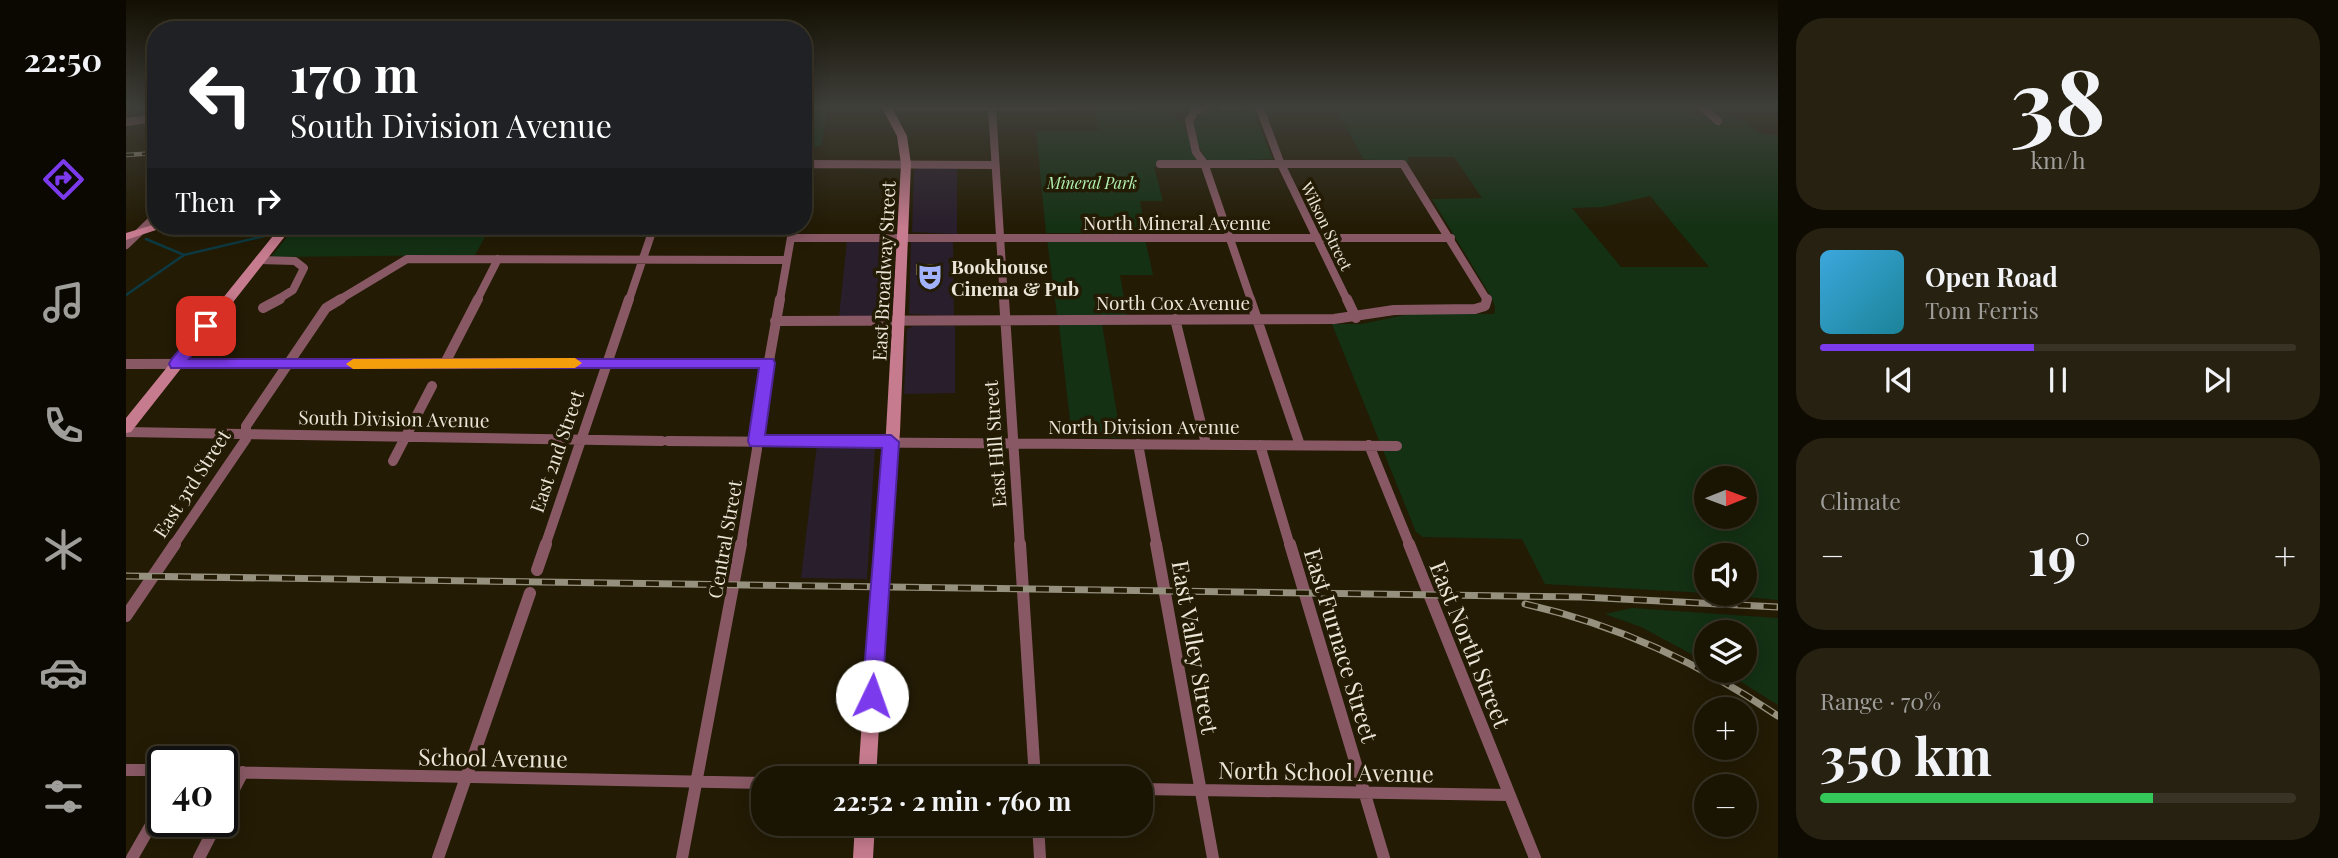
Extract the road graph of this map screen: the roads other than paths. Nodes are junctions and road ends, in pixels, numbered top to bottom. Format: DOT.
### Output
graph roads {
  1 [pos="903,146"];
  2 [pos="993,146"];
  3 [pos="1195,146"];
  4 [pos="1274,146"];
  5 [pos="1280,162"];
  6 [pos="1204,163"];
  7 [pos="906,164"];
  8 [pos="1160,164"];
  9 [pos="994,165"];
  10 [pos="812,167"];
  11 [pos="147,223"];
  12 [pos="812,233"];
  13 [pos="132,235"];
  14 [pos="280,235"];
  15 [pos="651,235"];
  16 [pos="791,235"];
  17 [pos="1000,236"];
  18 [pos="902,237"];
  19 [pos="1230,238"];
  20 [pos="1319,238"];
  21 [pos="1451,238"];
  22 [pos="126,245"];
  23 [pos="498,259"];
  24 [pos="259,260"];
  25 [pos="642,260"];
  26 [pos="787,260"];
  27 [pos="263,308"];
  28 [pos="1356,318"];
  29 [pos="1175,319"];
  30 [pos="1257,319"];
  31 [pos="1005,320"];
  32 [pos="775,321"];
  33 [pos="898,321"];
  34 [pos="445,363"];
  35 [pos="607,363"];
  36 [pos="767,363"];
  37 [pos="126,364"];
  38 [pos="176,364"];
  39 [pos="287,365"];
  40 [pos="432,386"];
  41 [pos="126,430"];
  42 [pos="246,434"];
  43 [pos="406,436"];
  44 [pos="580,439"];
  45 [pos="756,441"];
  46 [pos="891,442"];
  47 [pos="1014,443"];
  48 [pos="1138,443"];
  49 [pos="1206,444"];
  50 [pos="1260,444"];
  51 [pos="1300,445"];
  52 [pos="1369,445"];
  53 [pos="1397,446"];
  54 [pos="393,461"];
  55 [pos="537,570"];
  56 [pos="530,593"];
  57 [pos="126,616"];
  58 [pos="868,766"];
  59 [pos="1034,766"];
  60 [pos="126,770"];
  61 [pos="147,770"];
  62 [pos="238,772"];
  63 [pos="243,772"];
  64 [pos="466,777"];
  65 [pos="238,782"];
  66 [pos="696,783"];
  67 [pos="751,783"];
  68 [pos="1153,789"];
  69 [pos="1201,790"];
  70 [pos="1365,793"];
  71 [pos="1509,795"];
  72 [pos="147,832"];
  73 [pos="864,836"];
  74 [pos="1039,836"];
  75 [pos="210,837"];
  76 [pos="132,858"];
  77 [pos="199,858"];
  78 [pos="438,858"];
  79 [pos="682,858"];
  80 [pos="863,858"];
  81 [pos="1040,858"];
  82 [pos="1213,858"];
  83 [pos="1384,858"];
  84 [pos="1535,858"];
  1 -- 7 [label="street, East Broadway Street"];
  2 -- 9 [label="street, East Hill Street"];
  3 -- 6 [label="street"];
  4 -- 5 [label="street, Wilson Street"];
  5 -- 6 [label="street"];
  5 -- 20 [label="street, Wilson Street"];
  5 -- 21 [label="street"];
  6 -- 8 [label="street"];
  6 -- 19 [label="street"];
  7 -- 9 [label="street"];
  7 -- 10 [label="street"];
  7 -- 18 [label="street, East Broadway Street"];
  9 -- 17 [label="street, East Hill Street"];
  11 -- 13 [label="street"];
  12 -- 18 [label="street, North Mineral Avenue"];
  13 -- 22 [label="street"];
  14 -- 24 [label="street"];
  15 -- 25 [label="street, East 2nd Street"];
  16 -- 26 [label="street, Central Street"];
  17 -- 18 [label="street, North Mineral Avenue"];
  17 -- 19 [label="street, North Mineral Avenue"];
  17 -- 31 [label="street, East Hill Street"];
  18 -- 33 [label="street, East Broadway Street"];
  19 -- 20 [label="street, North Mineral Avenue"];
  19 -- 30 [label="street"];
  20 -- 21 [label="street, North Mineral Avenue"];
  20 -- 28 [label="street, Wilson Street"];
  21 -- 28 [label="street, North Cox Avenue"];
  23 -- 25 [label="street"];
  23 -- 34 [label="street"];
  23 -- 39 [label="street, East 3rd Street"];
  24 -- 27 [label="street"];
  24 -- 38 [label="street"];
  25 -- 26 [label="street"];
  25 -- 35 [label="street, East 2nd Street"];
  26 -- 32 [label="street, Central Street"];
  28 -- 30 [label="street, North Cox Avenue"];
  29 -- 30 [label="street, North Cox Avenue"];
  29 -- 31 [label="street, North Cox Avenue"];
  29 -- 49 [label="street"];
  30 -- 51 [label="street"];
  31 -- 33 [label="street, North Cox Avenue"];
  31 -- 47 [label="street, East Hill Street"];
  32 -- 33 [label="street, North Cox Avenue"];
  32 -- 36 [label="street, Central Street"];
  33 -- 46 [label="street, East Broadway Street"];
  34 -- 35 [label="street"];
  34 -- 39 [label="street"];
  35 -- 36 [label="street"];
  35 -- 44 [label="street, East 2nd Street"];
  36 -- 45 [label="street, Central Street"];
  37 -- 38 [label="street"];
  38 -- 39 [label="street"];
  38 -- 41 [label="street"];
  39 -- 42 [label="street, East 3rd Street"];
  40 -- 43 [label="street"];
  41 -- 42 [label="street, South Division Avenue"];
  42 -- 43 [label="street, South Division Avenue"];
  42 -- 57 [label="street, East 3rd Street"];
  43 -- 44 [label="street, South Division Avenue"];
  43 -- 54 [label="street"];
  44 -- 45 [label="street, South Division Avenue"];
  44 -- 55 [label="street, East 2nd Street"];
  45 -- 46 [label="street, South Division Avenue"];
  45 -- 66 [label="street, Central Street"];
  46 -- 47 [label="street, North Division Avenue"];
  46 -- 58 [label="street, East Broadway Street"];
  47 -- 48 [label="street, North Division Avenue"];
  47 -- 59 [label="street, East Hill Street"];
  48 -- 49 [label="street, North Division Avenue"];
  48 -- 69 [label="street, East Valley Street"];
  49 -- 50 [label="street, North Division Avenue"];
  50 -- 51 [label="street, North Division Avenue"];
  50 -- 70 [label="street, East Furnace Street"];
  51 -- 52 [label="street, North Division Avenue"];
  52 -- 53 [label="street, North Division Avenue"];
  52 -- 71 [label="street, East North Street"];
  56 -- 64 [label="street"];
  60 -- 61 [label="street"];
  62 -- 63 [label="street, School Avenue"];
  63 -- 64 [label="street, School Avenue"];
  63 -- 65 [label="street"];
  64 -- 66 [label="street, School Avenue"];
  64 -- 78 [label="street"];
  66 -- 67 [label="street, School Avenue"];
  66 -- 79 [label="street, Central Street"];
  68 -- 69 [label="street, North School Avenue"];
  69 -- 70 [label="street, North School Avenue"];
  69 -- 82 [label="street, East Valley Street"];
  70 -- 71 [label="street, North School Avenue"];
  70 -- 83 [label="street, East Furnace Street"];
  71 -- 84 [label="street, East North Street"];
  72 -- 76 [label="street"];
  73 -- 80 [label="street"];
  74 -- 81 [label="street"];
  75 -- 77 [label="street"];
}
